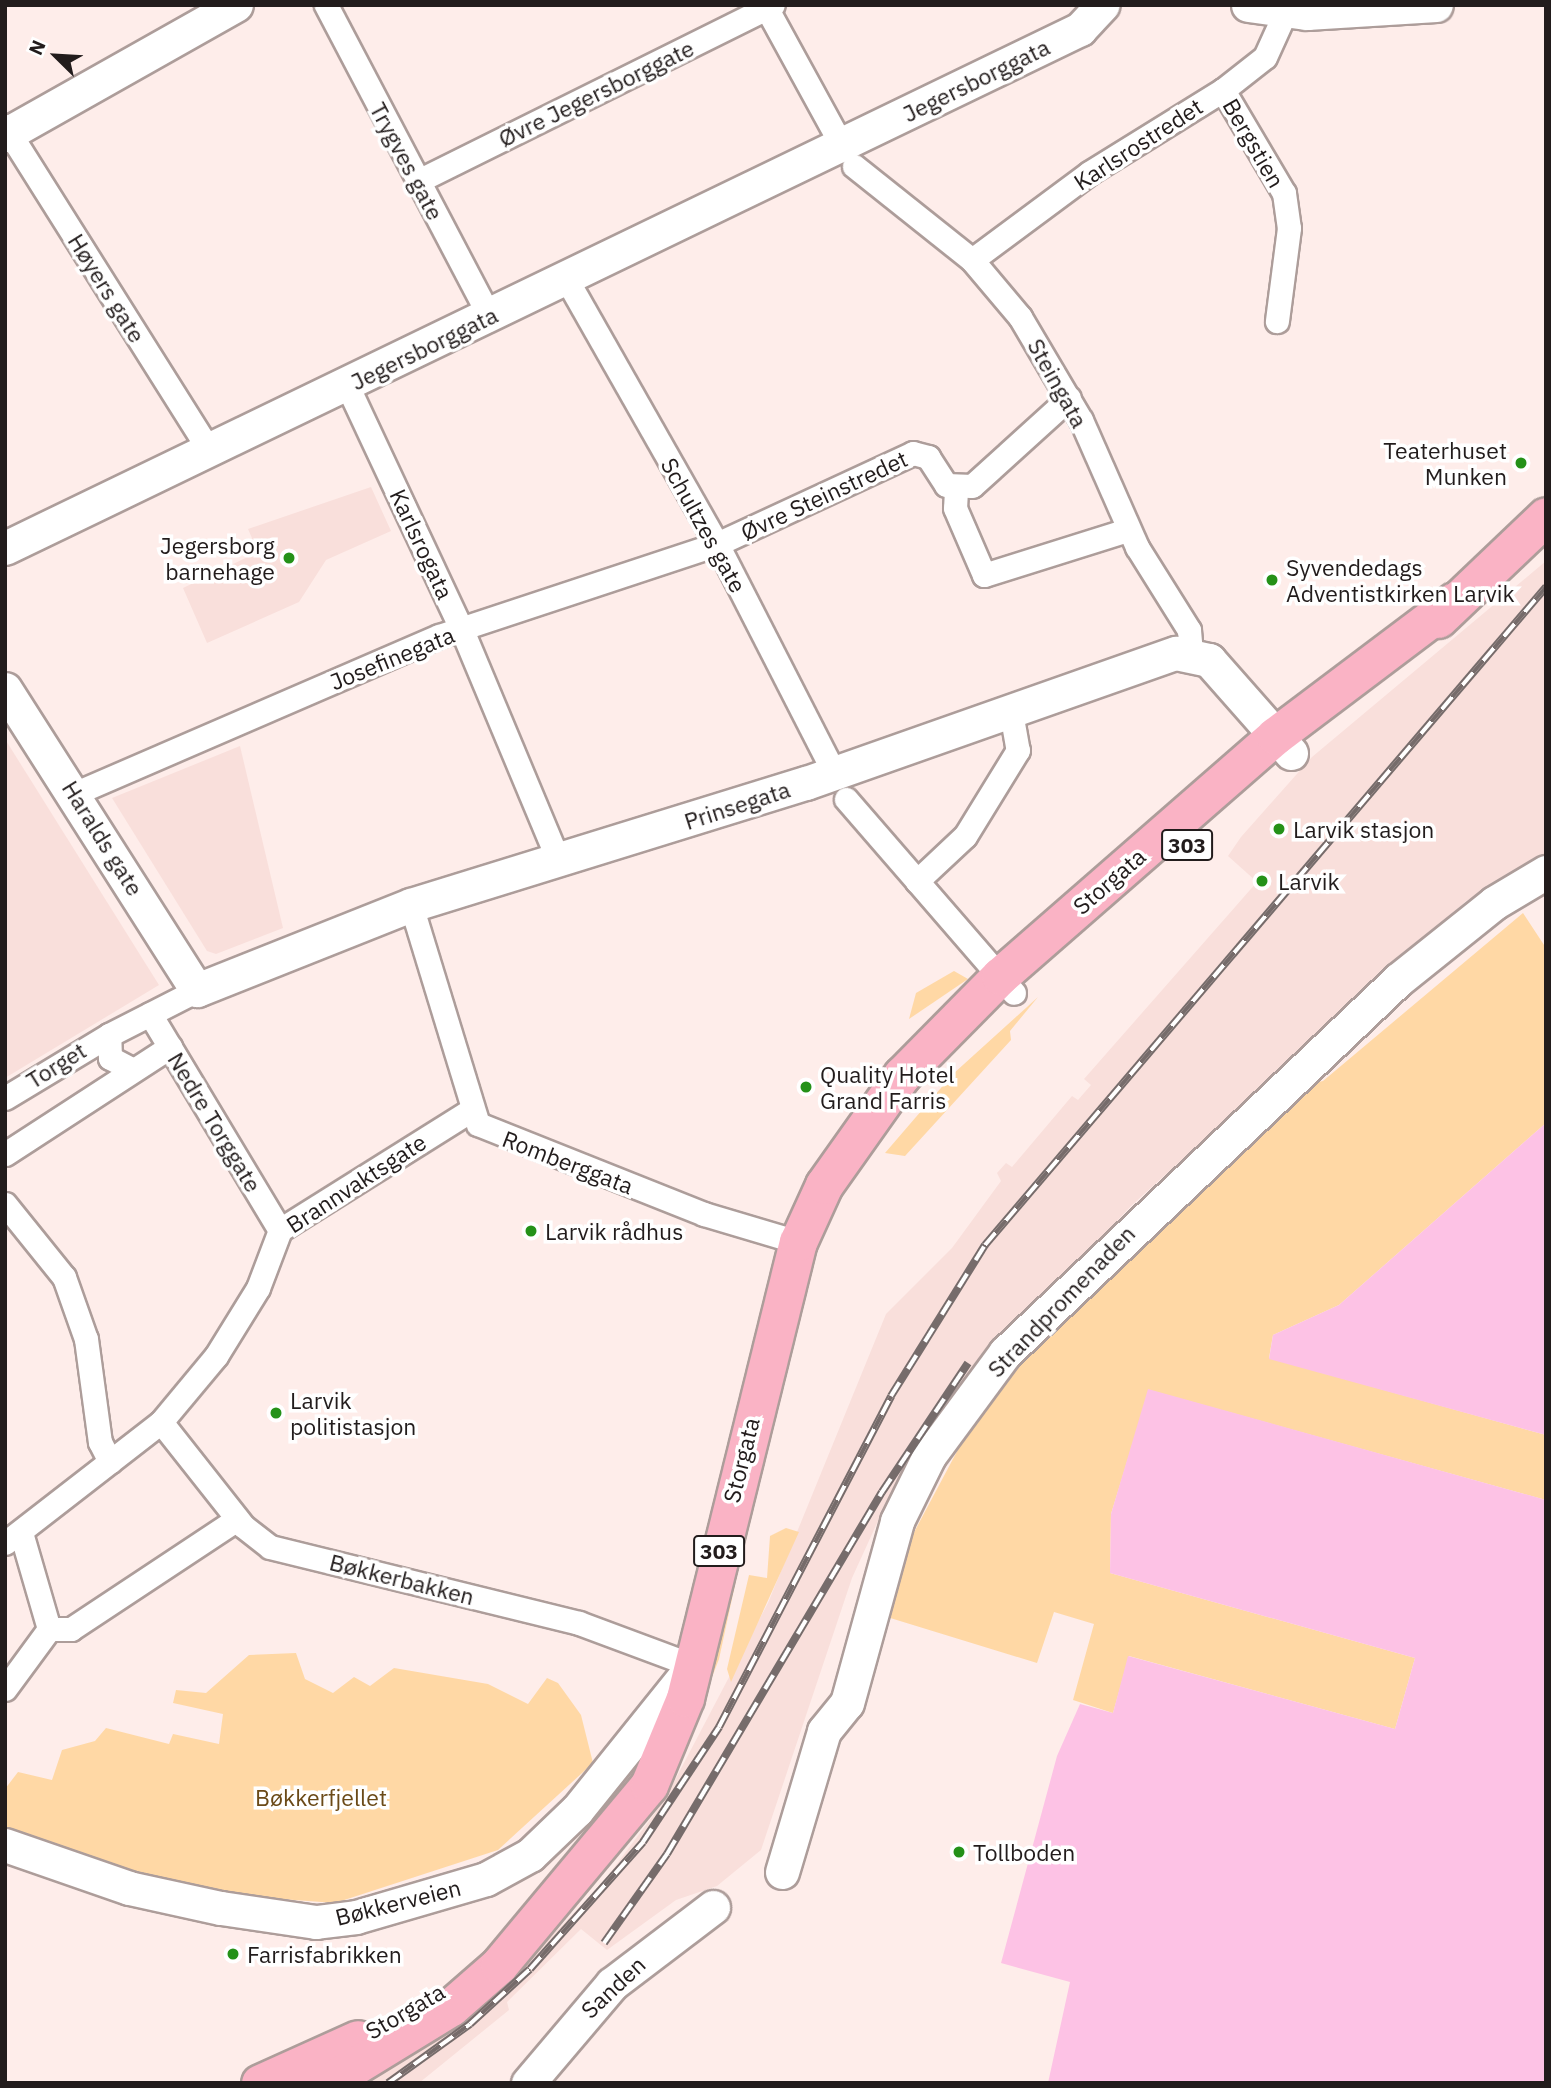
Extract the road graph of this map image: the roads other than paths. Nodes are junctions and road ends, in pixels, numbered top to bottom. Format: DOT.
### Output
graph roads {
  1 [pos="236,5"];
  2 [pos="327,5"];
  3 [pos="1102,5"];
  4 [pos="1248,5"];
  5 [pos="1436,5"];
  6 [pos="770,7"];
  7 [pos="1301,10"];
  8 [pos="1223,90"];
  9 [pos="7,131"];
  10 [pos="848,156"];
  11 [pos="418,181"];
  12 [pos="971,260"];
  13 [pos="567,280"];
  14 [pos="489,316"];
  15 [pos="1276,321"];
  16 [pos="347,385"];
  17 [pos="1069,398"];
  18 [pos="210,451"];
  19 [pos="956,490"];
  20 [pos="1546,516"];
  21 [pos="1128,530"];
  22 [pos="717,544"];
  23 [pos="5,548"];
  24 [pos="462,630"];
  25 [pos="1191,651"];
  26 [pos="5,689"];
  27 [pos="1010,712"];
  28 [pos="1283,744"];
  29 [pos="840,786"];
  30 [pos="76,793"];
  31 [pos="558,860"];
  32 [pos="1546,872"];
  33 [pos="917,881"];
  34 [pos="411,905"];
  35 [pos="1007,984"];
  36 [pos="197,990"];
  37 [pos="150,1014"];
  38 [pos="109,1035"];
  39 [pos="170,1047"];
  40 [pos="133,1070"];
  41 [pos="5,1098"];
  42 [pos="471,1110"];
  43 [pos="5,1154"];
  44 [pos="9,1209"];
  45 [pos="280,1230"];
  46 [pos="798,1242"];
  47 [pos="161,1422"];
  48 [pos="110,1462"];
  49 [pos="237,1519"];
  50 [pos="13,1539"];
  51 [pos="49,1629"];
  52 [pos="691,1667"];
  53 [pos="5,1689"];
  54 [pos="624,1753"];
  55 [pos="663,1753"];
  56 [pos="5,1845"];
  57 [pos="782,1872"];
  58 [pos="713,1907"];
  59 [pos="539,1920"];
  60 [pos="260,2083"];
  61 [pos="327,2083"];
  62 [pos="528,2083"];
  1 -- 9 [label="main road"];
  2 -- 11 [label="street, Trygves gate"];
  3 -- 10 [label="main road, Jegersborggata"];
  4 -- 7 [label="main road"];
  5 -- 7 [label="main road"];
  6 -- 10 [label="street"];
  6 -- 11 [label="street, Øvre Jegersborggate"];
  7 -- 8 [label="street, Karlsrostredet"];
  8 -- 12 [label="street, Karlsrostredet"];
  8 -- 15 [label="street, Bergstien"];
  9 -- 18 [label="street, Høyers gate"];
  10 -- 12 [label="street, Steingata"];
  10 -- 13 [label="main road, Jegersborggata"];
  11 -- 14 [label="street, Trygves gate"];
  12 -- 17 [label="street, Steingata"];
  13 -- 14 [label="main road, Jegersborggata"];
  13 -- 22 [label="street, Schultzes gate"];
  14 -- 16 [label="main road, Jegersborggata"];
  16 -- 18 [label="main road, Jegersborggata"];
  16 -- 24 [label="street, Karlsrogata"];
  17 -- 19 [label="street"];
  17 -- 21 [label="street, Steingata"];
  18 -- 23 [label="main road, Jegersborggata"];
  19 -- 21 [label="street"];
  19 -- 22 [label="street, Øvre Steinstredet"];
  20 -- 28 [label="main road, Storgata / 303"];
  21 -- 25 [label="street, Steingata"];
  22 -- 24 [label="street, Josefinegata"];
  22 -- 29 [label="street, Schultzes gate"];
  24 -- 30 [label="street, Josefinegata"];
  24 -- 31 [label="street, Karlsrogata"];
  25 -- 27 [label="main road, Prinsegata"];
  25 -- 28 [label="main road"];
  26 -- 30 [label="main road, Haralds gate"];
  27 -- 29 [label="main road, Prinsegata"];
  27 -- 33 [label="street"];
  28 -- 35 [label="main road, Storgata / 303"];
  29 -- 31 [label="main road, Prinsegata"];
  29 -- 33 [label="street, Schultzes gate"];
  30 -- 36 [label="main road, Haralds gate"];
  31 -- 34 [label="main road, Prinsegata"];
  32 -- 57 [label="main road, Strandpromenaden"];
  33 -- 35 [label="street, Schultzes gate"];
  34 -- 36 [label="main road, Prinsegata"];
  34 -- 42 [label="street, Romberggata"];
  35 -- 46 [label="main road, Storgata / 303"];
  36 -- 37 [label="street, Prinsegata"];
  37 -- 38 [label="street, Torget"];
  37 -- 39 [label="street, Nedre Torggate"];
  38 -- 40 [label="street, Torget"];
  38 -- 41 [label="street, Torget"];
  39 -- 40 [label="street"];
  39 -- 45 [label="street, Nedre Torggate"];
  40 -- 43 [label="street"];
  42 -- 45 [label="street, Brannvaktsgate"];
  42 -- 46 [label="street, Romberggata"];
  44 -- 48 [label="street"];
  45 -- 47 [label="street, Brannvaktsgate"];
  46 -- 52 [label="main road, Storgata / 303"];
  47 -- 48 [label="street, Brannvaktsgate"];
  47 -- 49 [label="street, Bøkkerbakken"];
  48 -- 50 [label="street, Brannvaktsgate"];
  49 -- 51 [label="street"];
  49 -- 52 [label="street, Bøkkerbakken"];
  50 -- 51 [label="street"];
  51 -- 53 [label="street"];
  52 -- 54 [label="main road, Bøkkerveien"];
  52 -- 55 [label="main road, Storgata / 303"];
  54 -- 55 [label="main road"];
  54 -- 56 [label="main road, Bøkkerveien"];
  55 -- 59 [label="main road, Storgata / 303"];
  58 -- 62 [label="main road, Sanden"];
  59 -- 60 [label="main road, Storgata / 303"];
  59 -- 61 [label="main road, Storgata / 303"];
}
